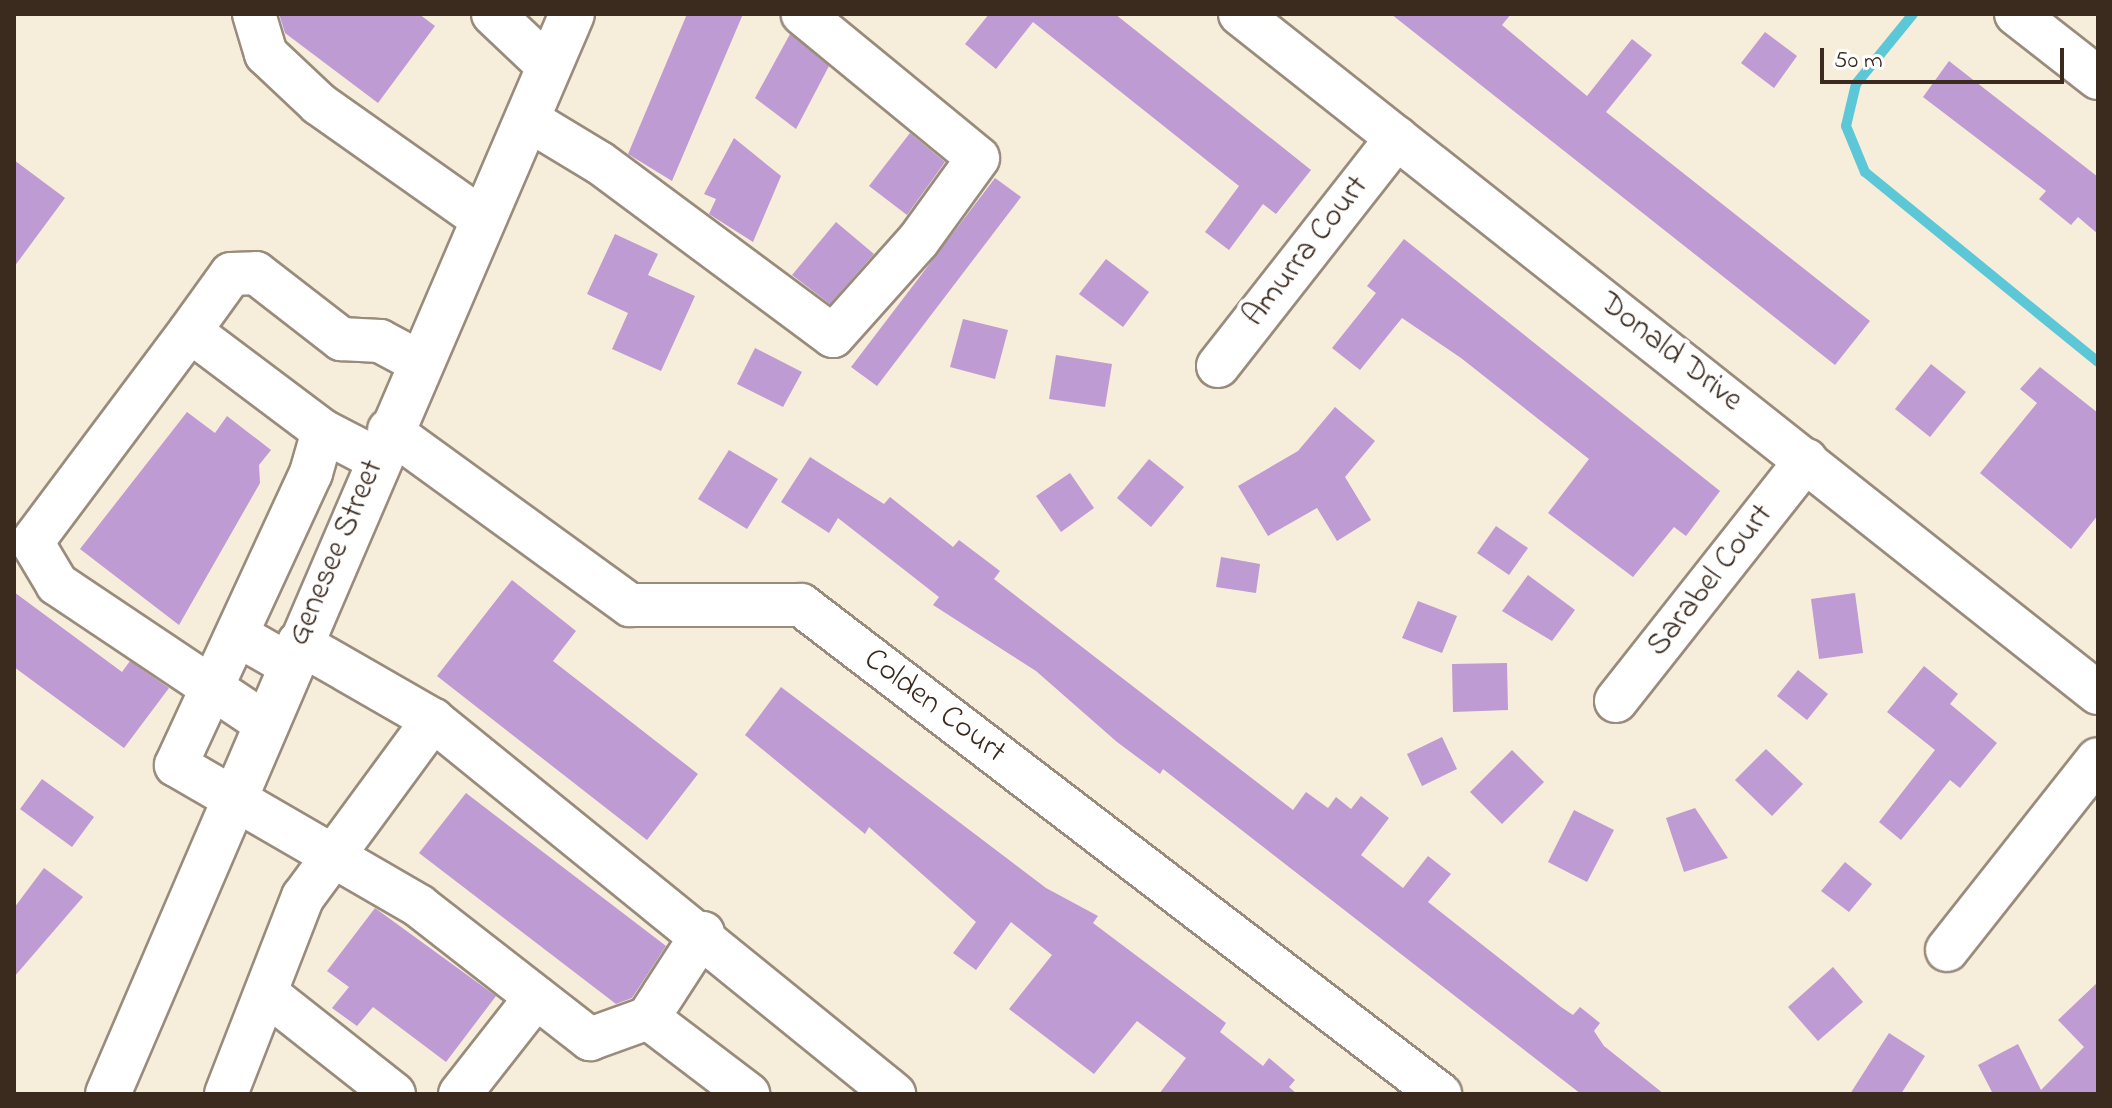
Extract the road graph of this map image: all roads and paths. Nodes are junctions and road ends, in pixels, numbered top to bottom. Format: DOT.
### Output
graph roads {
  1 [pos="254,14"];
  2 [pos="493,14"];
  3 [pos="572,14"];
  4 [pos="803,14"];
  5 [pos="1240,14"];
  6 [pos="2016,14"];
  7 [pos="549,67"];
  8 [pos="2098,78"];
  9 [pos="527,119"];
  10 [pos="1397,138"];
  11 [pos="482,219"];
  12 [pos="190,331"];
  13 [pos="419,362"];
  14 [pos="1218,366"];
  15 [pos="323,431"];
  16 [pos="383,444"];
  17 [pos="1806,460"];
  18 [pos="239,636"];
  19 [pos="294,654"];
  20 [pos="212,692"];
  21 [pos="2098,693"];
  22 [pos="1616,701"];
  23 [pos="433,720"];
  24 [pos="265,723"];
  25 [pos="2098,759"];
  26 [pos="235,795"];
  27 [pos="337,855"];
  28 [pos="703,933"];
  29 [pos="1947,950"];
  30 [pos="266,993"];
  31 [pos="536,997"];
  32 [pos="648,1018"];
  33 [pos="108,1094"];
  34 [pos="226,1094"];
  35 [pos="394,1094"];
  36 [pos="460,1094"];
  37 [pos="748,1094"];
  38 [pos="894,1094"];
  39 [pos="1440,1094"];
  1 -- 11 [label="street"];
  2 -- 7 [label="street"];
  3 -- 7 [label="main road, Genesee Street"];
  4 -- 9 [label="street"];
  5 -- 10 [label="street, Donald Drive"];
  6 -- 8 [label="street"];
  7 -- 9 [label="main road, Genesee Street"];
  9 -- 11 [label="main road, Genesee Street"];
  10 -- 14 [label="street, Amurra Court"];
  10 -- 17 [label="street, Donald Drive"];
  11 -- 13 [label="main road, Genesee Street"];
  12 -- 13 [label="street"];
  12 -- 15 [label="street, Colden Court"];
  12 -- 20 [label="street"];
  13 -- 16 [label="main road, Genesee Street"];
  15 -- 16 [label="street, Colden Court"];
  15 -- 18 [label="street"];
  16 -- 19 [label="main road, Genesee Street"];
  16 -- 39 [label="street, Colden Court"];
  17 -- 21 [label="street, Donald Drive"];
  17 -- 22 [label="street, Sarabel Court"];
  18 -- 19 [label="street"];
  18 -- 20 [label="street"];
  19 -- 23 [label="street"];
  19 -- 24 [label="main road, Genesee Street"];
  20 -- 24 [label="street"];
  20 -- 26 [label="street"];
  23 -- 27 [label="street"];
  23 -- 28 [label="street"];
  24 -- 26 [label="main road, Genesee Street"];
  25 -- 29 [label="street"];
  26 -- 27 [label="street"];
  26 -- 33 [label="main road, Genesee Street"];
  27 -- 30 [label="street"];
  27 -- 31 [label="street"];
  28 -- 32 [label="street"];
  28 -- 38 [label="street"];
  30 -- 34 [label="street"];
  30 -- 35 [label="street"];
  31 -- 32 [label="street"];
  31 -- 36 [label="street"];
  32 -- 37 [label="street"];
}
